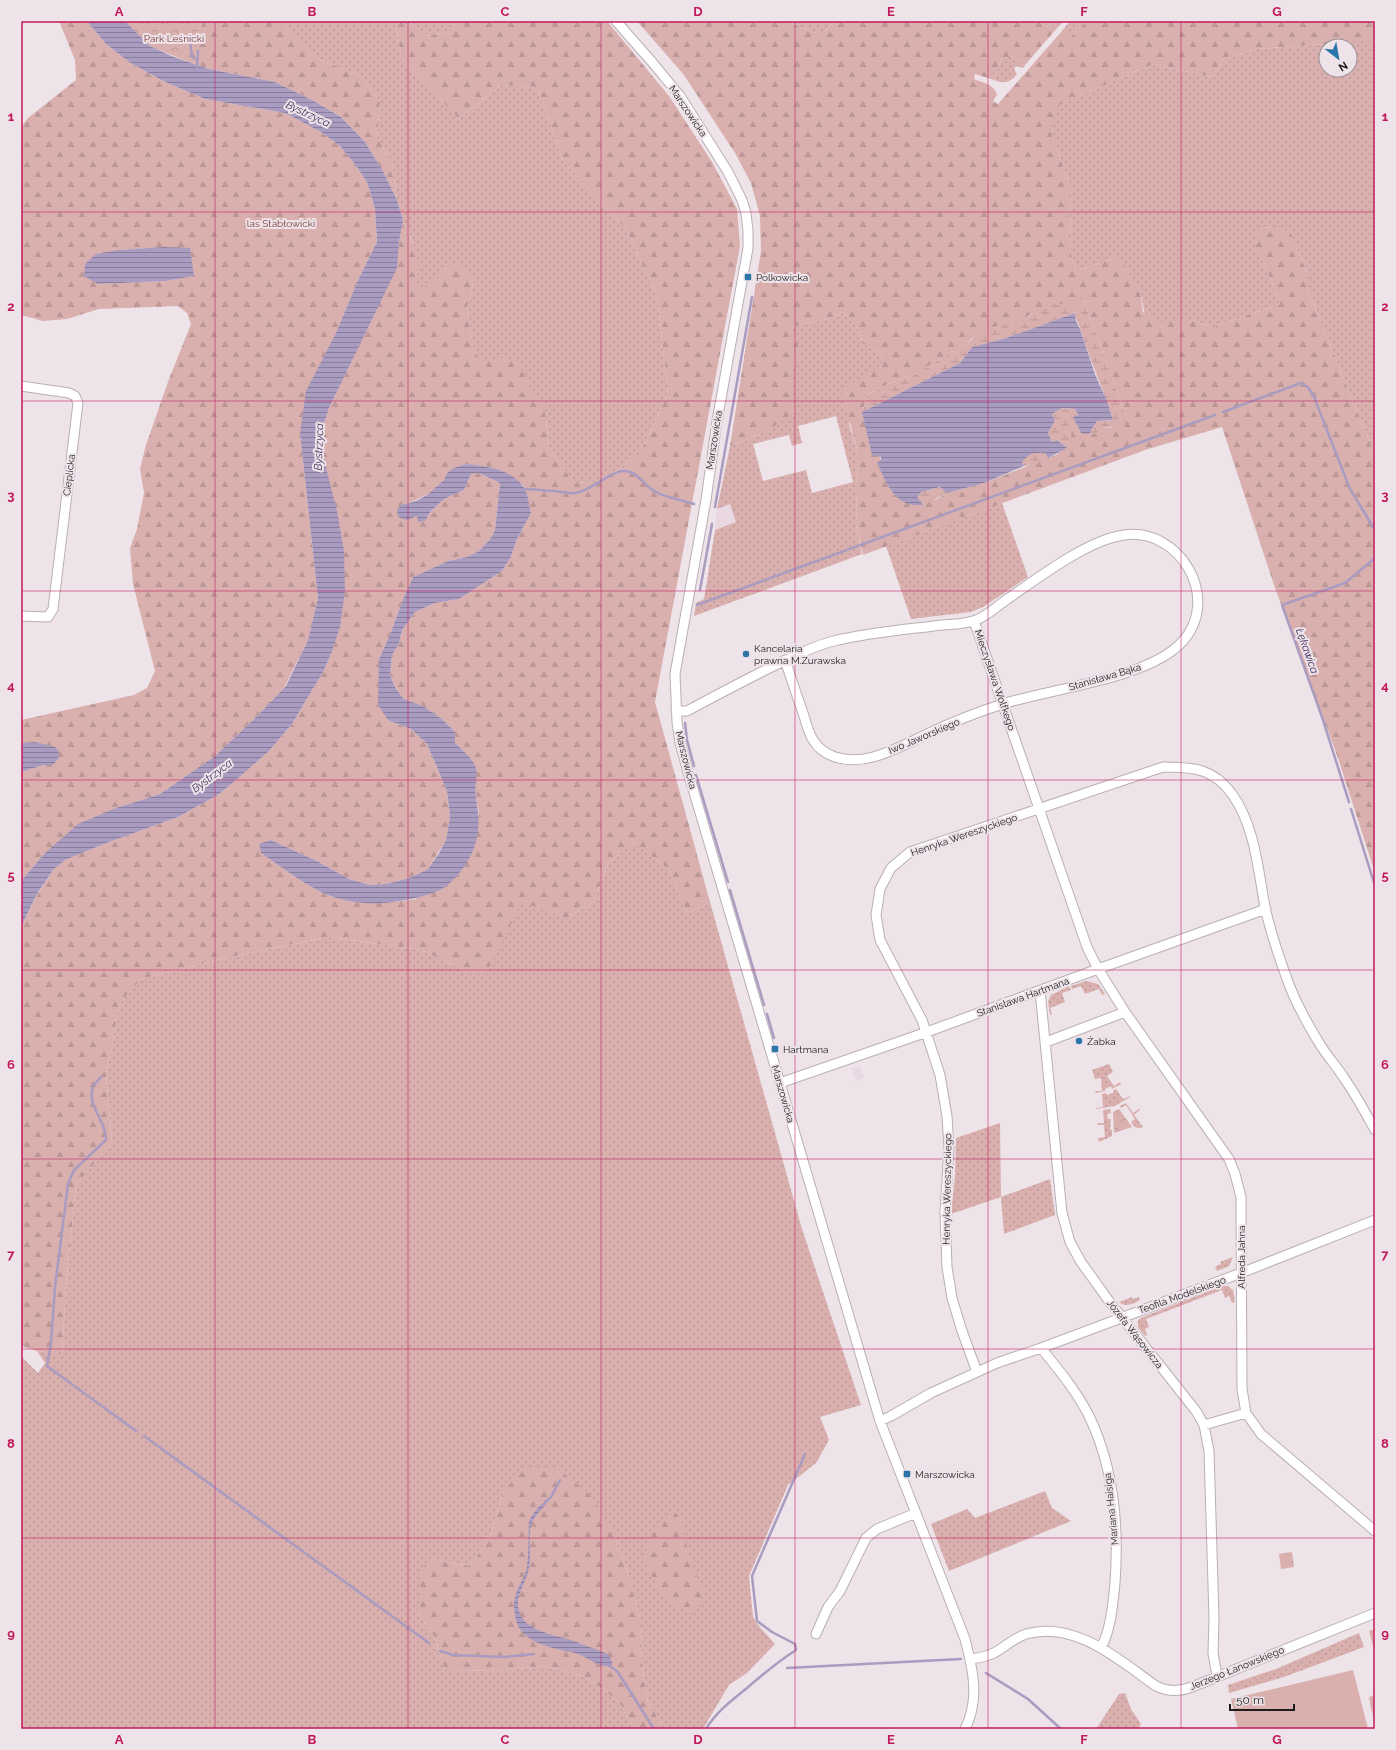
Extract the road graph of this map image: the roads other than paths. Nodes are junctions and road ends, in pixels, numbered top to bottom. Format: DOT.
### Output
graph roads {
  1 [pos="616,21"];
  2 [pos="21,386"];
  3 [pos="21,616"];
  4 [pos="974,621"];
  5 [pos="785,660"];
  6 [pos="1004,704"];
  7 [pos="676,711"];
  8 [pos="1039,809"];
  9 [pos="1266,909"];
  10 [pos="1098,968"];
  11 [pos="1040,991"];
  12 [pos="1125,1012"];
  13 [pos="927,1032"];
  14 [pos="1046,1042"];
  15 [pos="780,1084"];
  16 [pos="1375,1130"];
  17 [pos="1375,1220"];
  18 [pos="1241,1273"];
  19 [pos="1122,1317"];
  20 [pos="1041,1348"];
  21 [pos="978,1372"];
  22 [pos="1246,1413"];
  23 [pos="880,1420"];
  24 [pos="1204,1425"];
  25 [pos="916,1513"];
  26 [pos="1375,1531"];
  27 [pos="1375,1613"];
  28 [pos="816,1634"];
  29 [pos="1102,1648"];
  30 [pos="971,1659"];
  31 [pos="1217,1676"];
  32 [pos="965,1729"];
  1 -- 7 [label="street, Marszowicka"];
  2 -- 3 [label="street, Cieplicka"];
  4 -- 5 [label="street, Mieczysława Wolfkego"];
  4 -- 6 [label="street, Mieczysława Wolfkego"];
  4 -- 6 [label="street, Stanisława Bąka"];
  5 -- 6 [label="street, Iwo Jaworskiego"];
  5 -- 7 [label="street, Mieczysława Wolfkego"];
  6 -- 8 [label="street, Mieczysława Wolfkego"];
  7 -- 15 [label="street, Marszowicka"];
  8 -- 9 [label="street, Henryka Wereszyckiego"];
  8 -- 10 [label="street, Mieczysława Wolfkego"];
  8 -- 13 [label="street, Henryka Wereszyckiego"];
  9 -- 10 [label="street, Stanisława Hartmana"];
  9 -- 16 [label="street, Henryka Wereszyckiego"];
  10 -- 11 [label="street, Stanisława Hartmana"];
  10 -- 12 [label="street, Alfreda Jahna"];
  11 -- 13 [label="street, Stanisława Hartmana"];
  11 -- 14 [label="street, Józefa Wąsowicza"];
  12 -- 14 [label="street"];
  12 -- 18 [label="street, Alfreda Jahna"];
  13 -- 15 [label="street, Stanisława Hartmana"];
  13 -- 21 [label="street, Henryka Wereszyckiego"];
  14 -- 19 [label="street, Józefa Wąsowicza"];
  15 -- 23 [label="street, Marszowicka"];
  17 -- 18 [label="street, Teofila Modelskiego"];
  18 -- 19 [label="street, Teofila Modelskiego"];
  18 -- 22 [label="street, Alfreda Jahna"];
  19 -- 20 [label="street, Teofila Modelskiego"];
  19 -- 24 [label="street, Józefa Wąsowicza"];
  20 -- 21 [label="street, Teofila Modelskiego"];
  20 -- 29 [label="street, Mariana Haisiga"];
  21 -- 23 [label="street, Teofila Modelskiego"];
  22 -- 24 [label="street"];
  22 -- 26 [label="street, Alfreda Jahna"];
  23 -- 25 [label="street, Marszowicka"];
  24 -- 31 [label="street, Józefa Wąsowicza"];
  25 -- 28 [label="street"];
  25 -- 30 [label="street, Marszowicka"];
  27 -- 31 [label="street, Jerzego Łanowskiego"];
  29 -- 30 [label="street, Jerzego Łanowskiego"];
  29 -- 31 [label="street, Jerzego Łanowskiego"];
  30 -- 32 [label="street, Marszowicka"];
}
